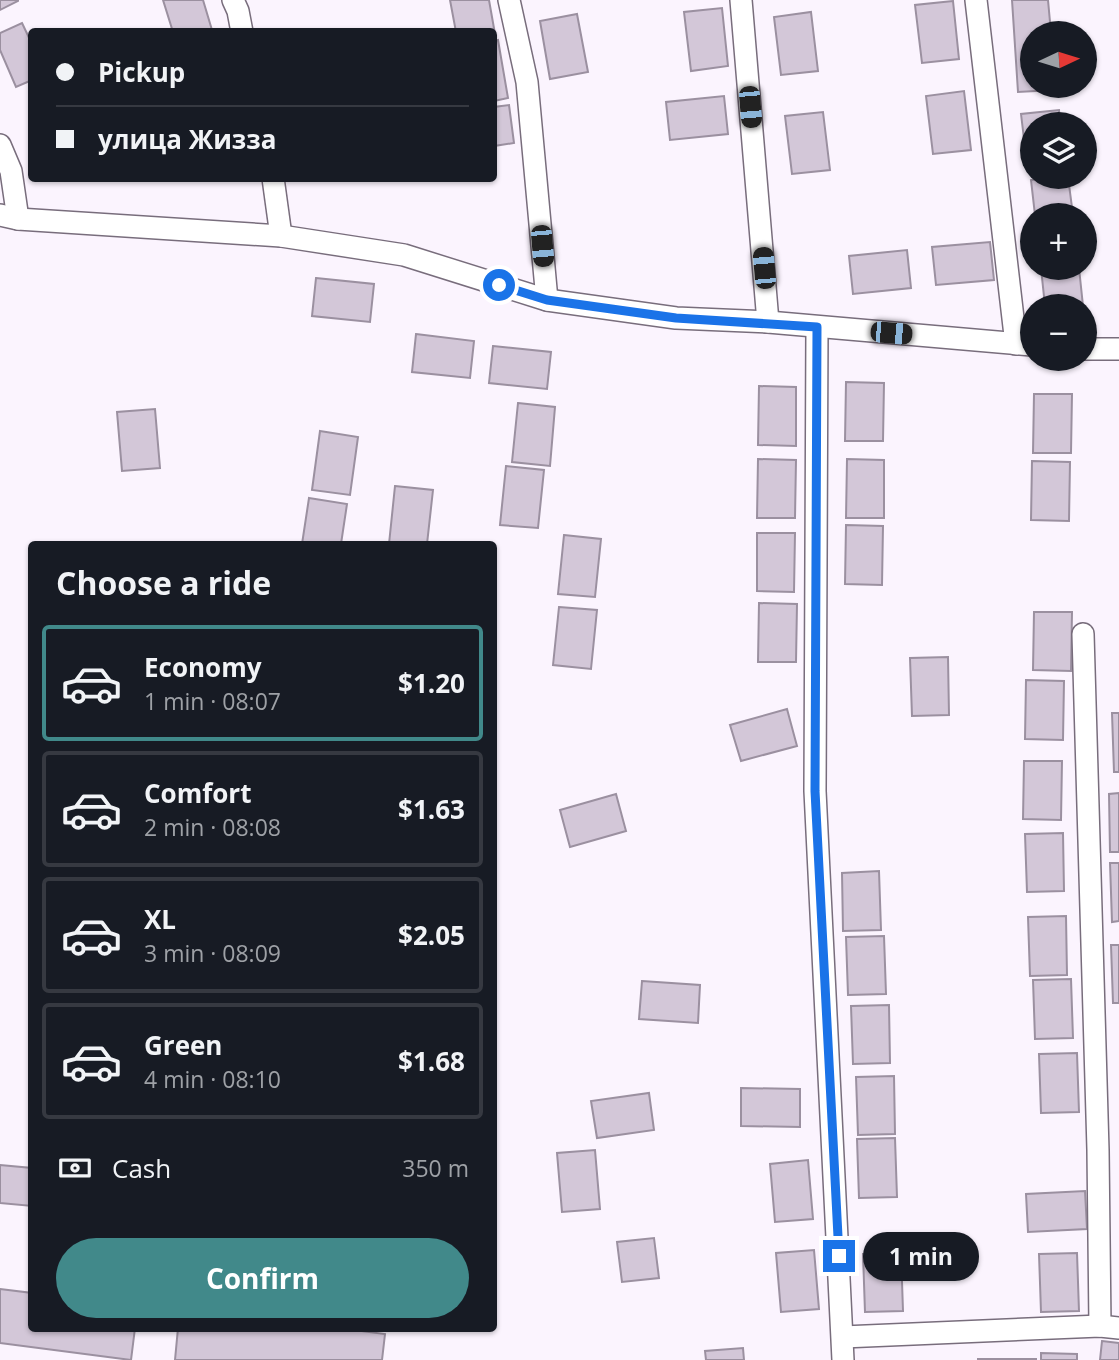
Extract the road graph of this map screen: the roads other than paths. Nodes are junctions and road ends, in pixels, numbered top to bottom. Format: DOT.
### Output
graph roads {
  1 [pos="233,0"];
  2 [pos="509,0"];
  3 [pos="741,0"];
  4 [pos="976,0"];
  5 [pos="241,28"];
  6 [pos="0,145"];
  7 [pos="274,182"];
  8 [pos="9,217"];
  9 [pos="281,236"];
  10 [pos="547,300"];
  11 [pos="1020,316"];
  12 [pos="768,322"];
  13 [pos="817,327"];
  14 [pos="1020,345"];
  15 [pos="1097,349"];
  16 [pos="1119,349"];
  17 [pos="1083,634"];
  18 [pos="1110,1327"];
  19 [pos="843,1337"];
  20 [pos="843,1360"];
  1 -- 5 [label="street"];
  2 -- 10 [label="street"];
  3 -- 12 [label="street"];
  4 -- 11 [label="street"];
  6 -- 8 [label="street"];
  7 -- 9 [label="street"];
  8 -- 9 [label="street"];
  9 -- 10 [label="street"];
  10 -- 12 [label="street"];
  12 -- 13 [label="street"];
  13 -- 14 [label="street"];
  13 -- 19 [label="street"];
  15 -- 16 [label="street"];
  17 -- 18 [label="street"];
  18 -- 19 [label="street"];
  19 -- 20 [label="street"];
}
